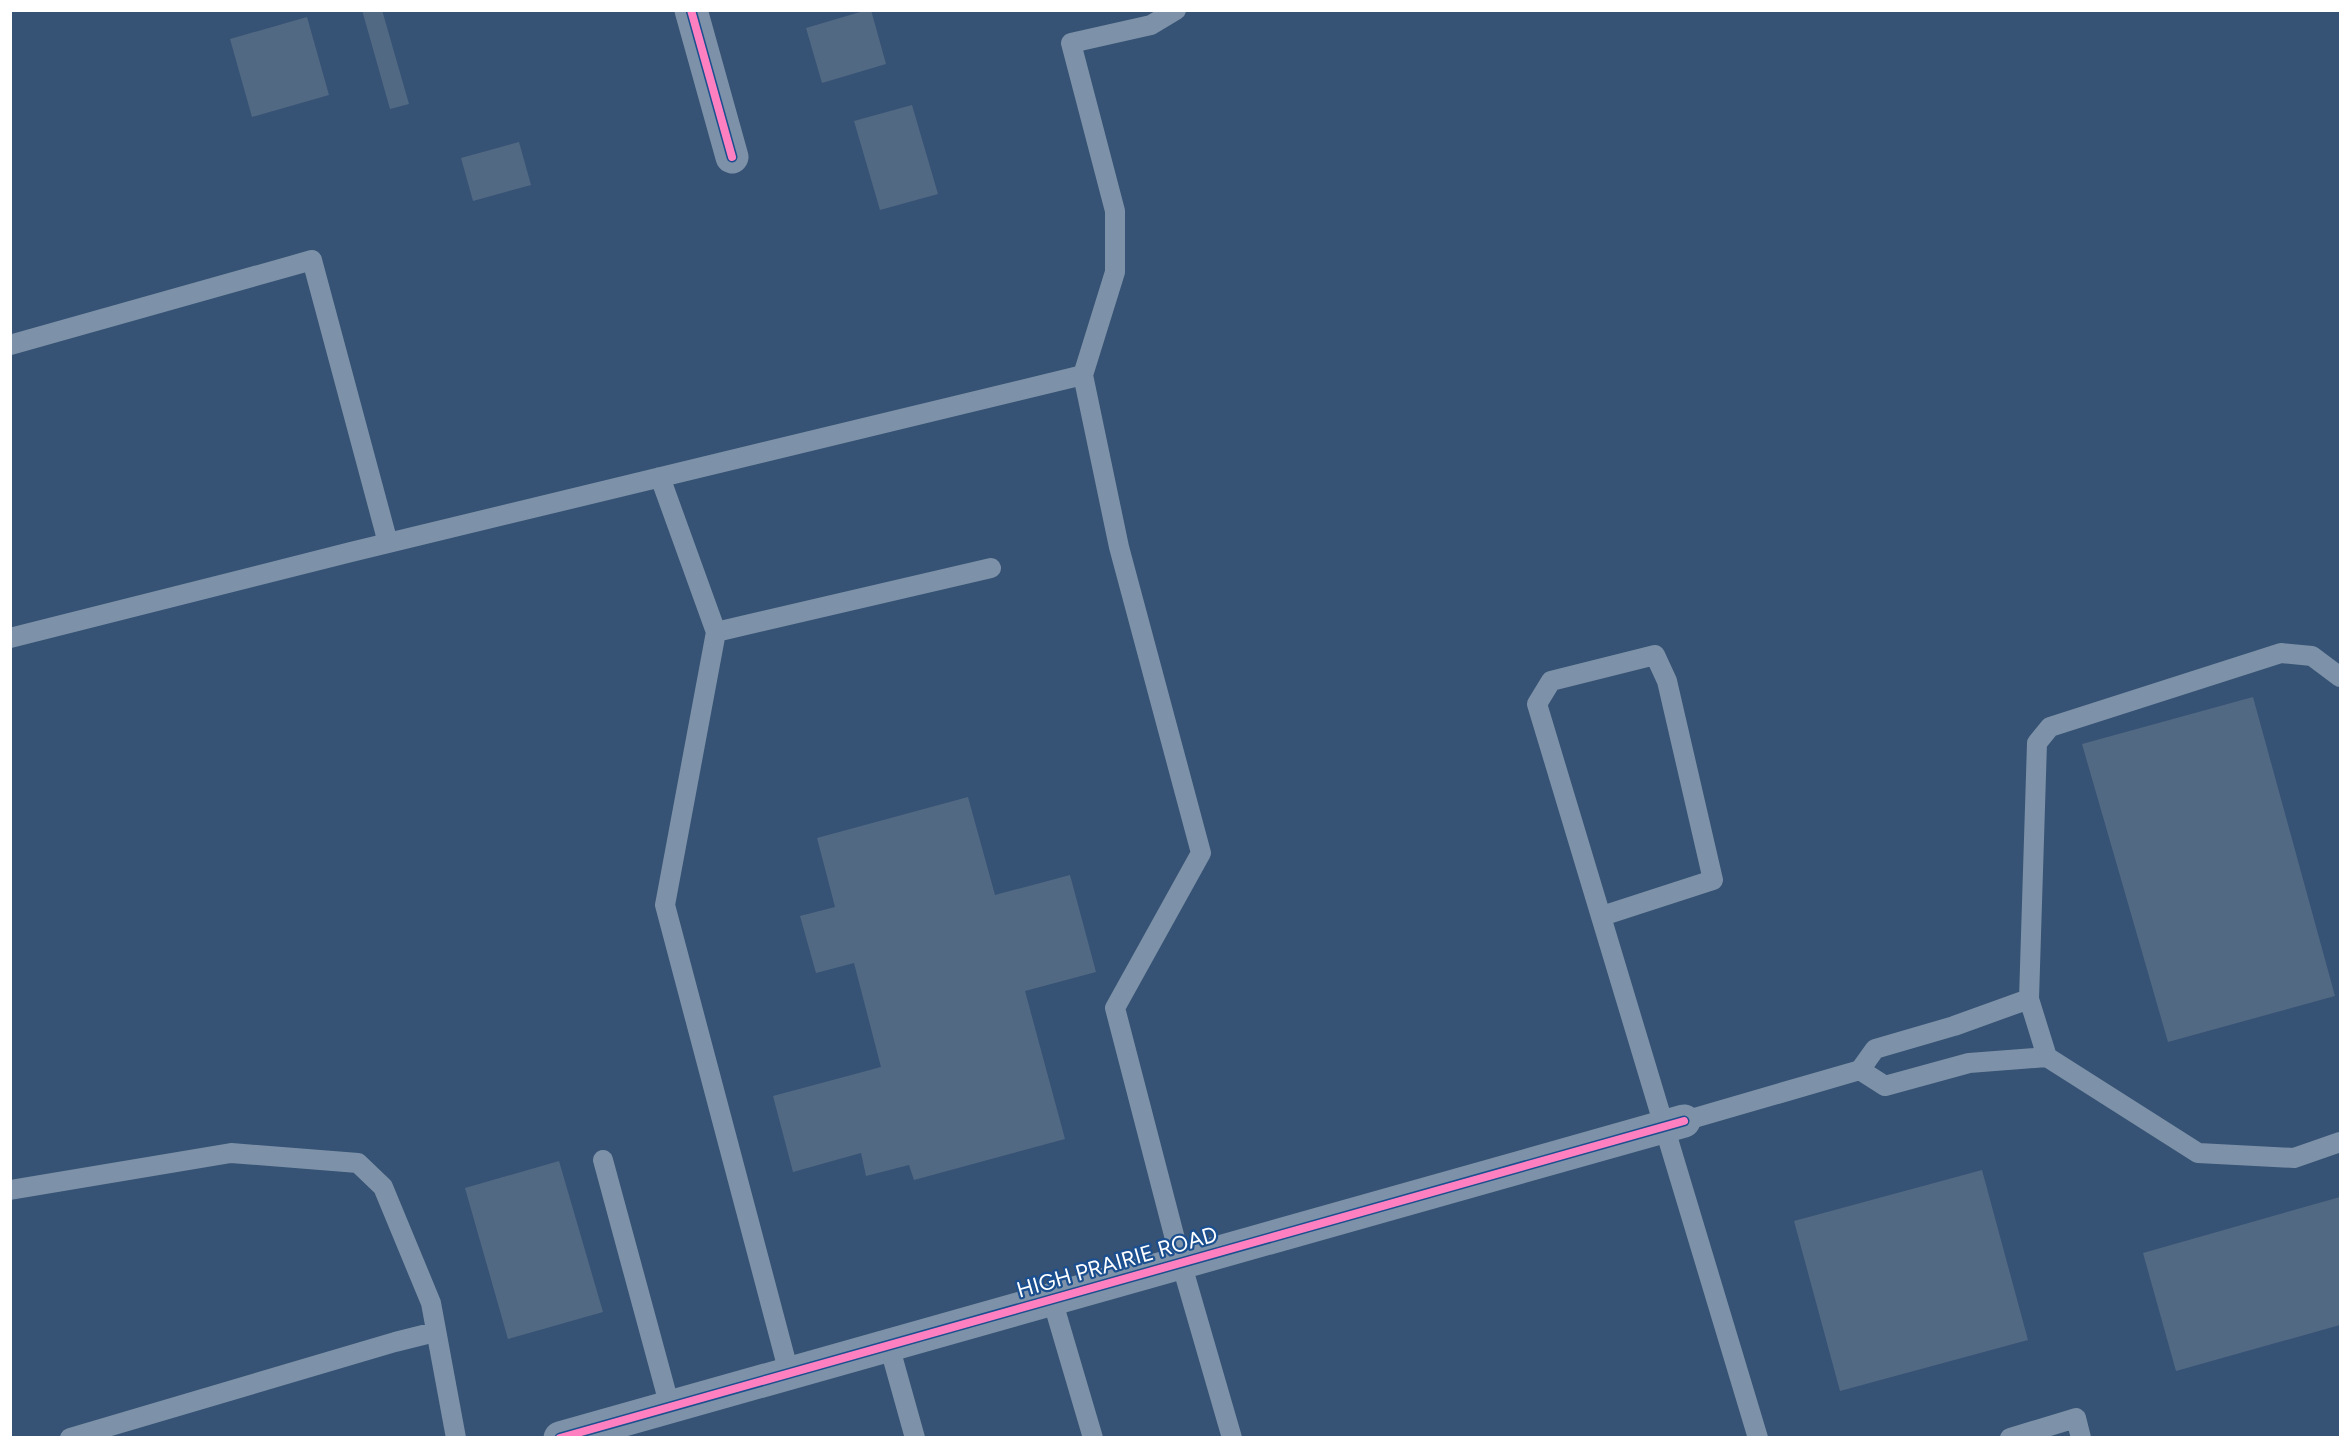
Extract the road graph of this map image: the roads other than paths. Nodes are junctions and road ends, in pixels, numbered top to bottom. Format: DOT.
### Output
graph roads {
  1 [pos="691,10"];
  2 [pos="1176,10"];
  3 [pos="732,157"];
  4 [pos="10,345"];
  5 [pos="1083,375"];
  6 [pos="660,477"];
  7 [pos="388,543"];
  8 [pos="991,568"];
  9 [pos="716,633"];
  10 [pos="10,638"];
  11 [pos="2340,677"];
  12 [pos="1602,916"];
  13 [pos="2029,999"];
  14 [pos="2046,1057"];
  15 [pos="1860,1070"];
  16 [pos="1675,1124"];
  17 [pos="2340,1142"];
  18 [pos="603,1160"];
  19 [pos="10,1190"];
  20 [pos="1181,1262"];
  21 [pos="1052,1299"];
  22 [pos="435,1332"];
  23 [pos="889,1345"];
  24 [pos="789,1373"];
  25 [pos="670,1407"];
  26 [pos="70,1437"];
  27 [pos="456,1437"];
  28 [pos="566,1437"];
  29 [pos="915,1437"];
  30 [pos="1093,1437"];
  31 [pos="1232,1437"];
  32 [pos="1758,1437"];
  33 [pos="2010,1437"];
  34 [pos="2081,1437"];
  1 -- 3 [label="street"];
  2 -- 5 [label="lane"];
  4 -- 7 [label="lane"];
  5 -- 6 [label="lane"];
  5 -- 20 [label="lane"];
  6 -- 7 [label="lane"];
  6 -- 9 [label="lane"];
  7 -- 10 [label="lane"];
  8 -- 9 [label="lane"];
  9 -- 24 [label="lane"];
  11 -- 13 [label="lane"];
  12 -- 12 [label="lane"];
  12 -- 16 [label="lane"];
  13 -- 14 [label="lane"];
  13 -- 15 [label="lane"];
  14 -- 15 [label="lane"];
  14 -- 17 [label="lane"];
  15 -- 16 [label="lane"];
  16 -- 20 [label="street, HIGH PRAIRIE ROAD"];
  16 -- 32 [label="lane"];
  18 -- 25 [label="lane"];
  19 -- 22 [label="lane"];
  20 -- 21 [label="street, HIGH PRAIRIE ROAD"];
  20 -- 31 [label="lane"];
  21 -- 23 [label="street, HIGH PRAIRIE ROAD"];
  21 -- 30 [label="lane"];
  22 -- 26 [label="lane"];
  22 -- 27 [label="lane"];
  23 -- 24 [label="street, HIGH PRAIRIE ROAD"];
  23 -- 29 [label="lane"];
  24 -- 25 [label="street, HIGH PRAIRIE ROAD"];
  25 -- 28 [label="street, HIGH PRAIRIE ROAD"];
  33 -- 34 [label="lane"];
}
